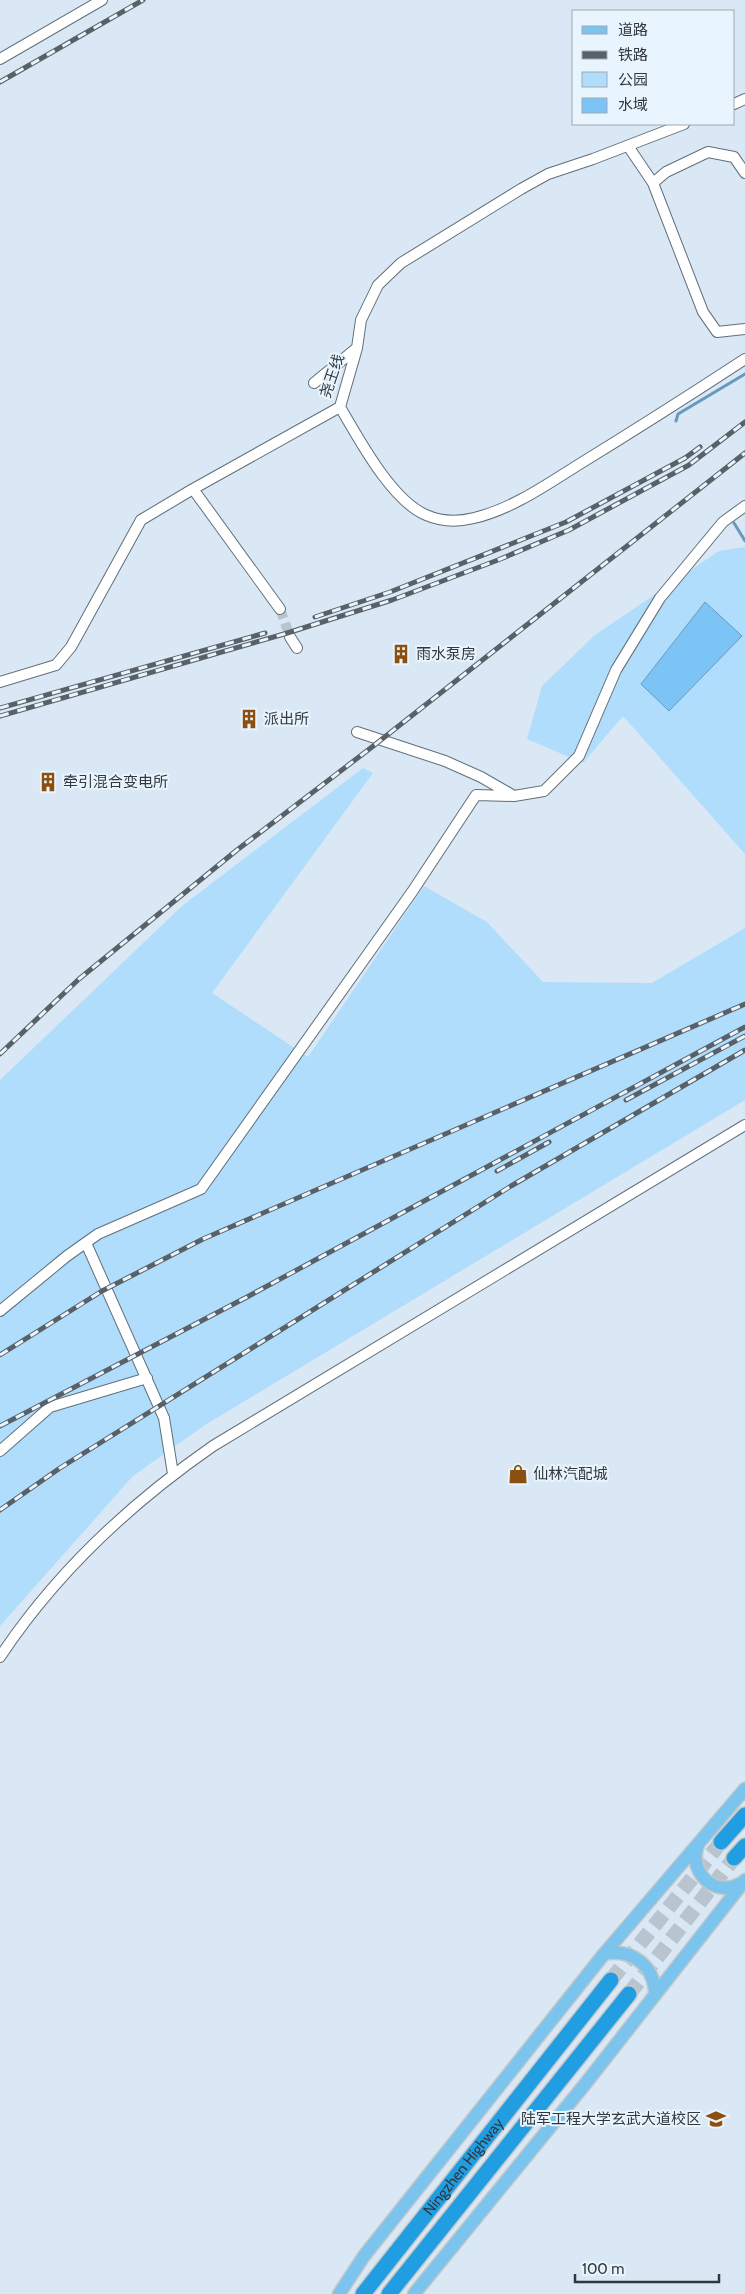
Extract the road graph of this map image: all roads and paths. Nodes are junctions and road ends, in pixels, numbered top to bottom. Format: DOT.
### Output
graph roads {
  1 [pos="102,0"];
  2 [pos="0,59"];
  3 [pos="681,125"];
  4 [pos="628,146"];
  5 [pos="745,173"];
  6 [pos="653,183"];
  7 [pos="745,329"];
  8 [pos="357,348"];
  9 [pos="745,359"];
  10 [pos="314,383"];
  11 [pos="340,407"];
  12 [pos="193,489"];
  13 [pos="745,506"];
  14 [pos="280,609"];
  15 [pos="290,637"];
  16 [pos="297,648"];
  17 [pos="0,682"];
  18 [pos="357,732"];
  19 [pos="514,796"];
  20 [pos="745,1125"];
  21 [pos="86,1243"];
  22 [pos="0,1311"];
  23 [pos="147,1378"];
  24 [pos="0,1451"];
  25 [pos="173,1474"];
  26 [pos="0,1657"];
  27 [pos="745,1789"];
  28 [pos="745,1815"];
  29 [pos="700,1840"];
  30 [pos="721,1842"];
  31 [pos="745,1846"];
  32 [pos="734,1858"];
  33 [pos="745,1880"];
  34 [pos="604,1954"];
  35 [pos="611,1980"];
  36 [pos="629,1994"];
  37 [pos="656,1995"];
  38 [pos="339,2294"];
  39 [pos="363,2294"];
  40 [pos="389,2294"];
  41 [pos="414,2294"];
  1 -- 2 [label="street"];
  3 -- 4 [label="street, 尧王线"];
  4 -- 6 [label="street"];
  4 -- 8 [label="street, 尧王线"];
  5 -- 6 [label="street"];
  6 -- 7 [label="street"];
  8 -- 10 [label="street"];
  8 -- 11 [label="street, 尧王线"];
  9 -- 11 [label="street"];
  11 -- 12 [label="street, 尧王线"];
  12 -- 14 [label="street"];
  12 -- 17 [label="street, 尧王线"];
  13 -- 19 [label="street"];
  15 -- 16 [label="street"];
  18 -- 19 [label="street"];
  19 -- 21 [label="street"];
  20 -- 25 [label="street"];
  21 -- 22 [label="street"];
  21 -- 23 [label="street"];
  23 -- 24 [label="street"];
  23 -- 25 [label="street"];
  25 -- 26 [label="street"];
  27 -- 29 [label="main road"];
  28 -- 30 [label="highway"];
  29 -- 33 [label="main road"];
  29 -- 34 [label="main road"];
  31 -- 32 [label="highway"];
  33 -- 37 [label="main road"];
  34 -- 37 [label="main road"];
  34 -- 38 [label="main road"];
  35 -- 39 [label="highway"];
  36 -- 40 [label="highway"];
  37 -- 41 [label="main road"];
}
